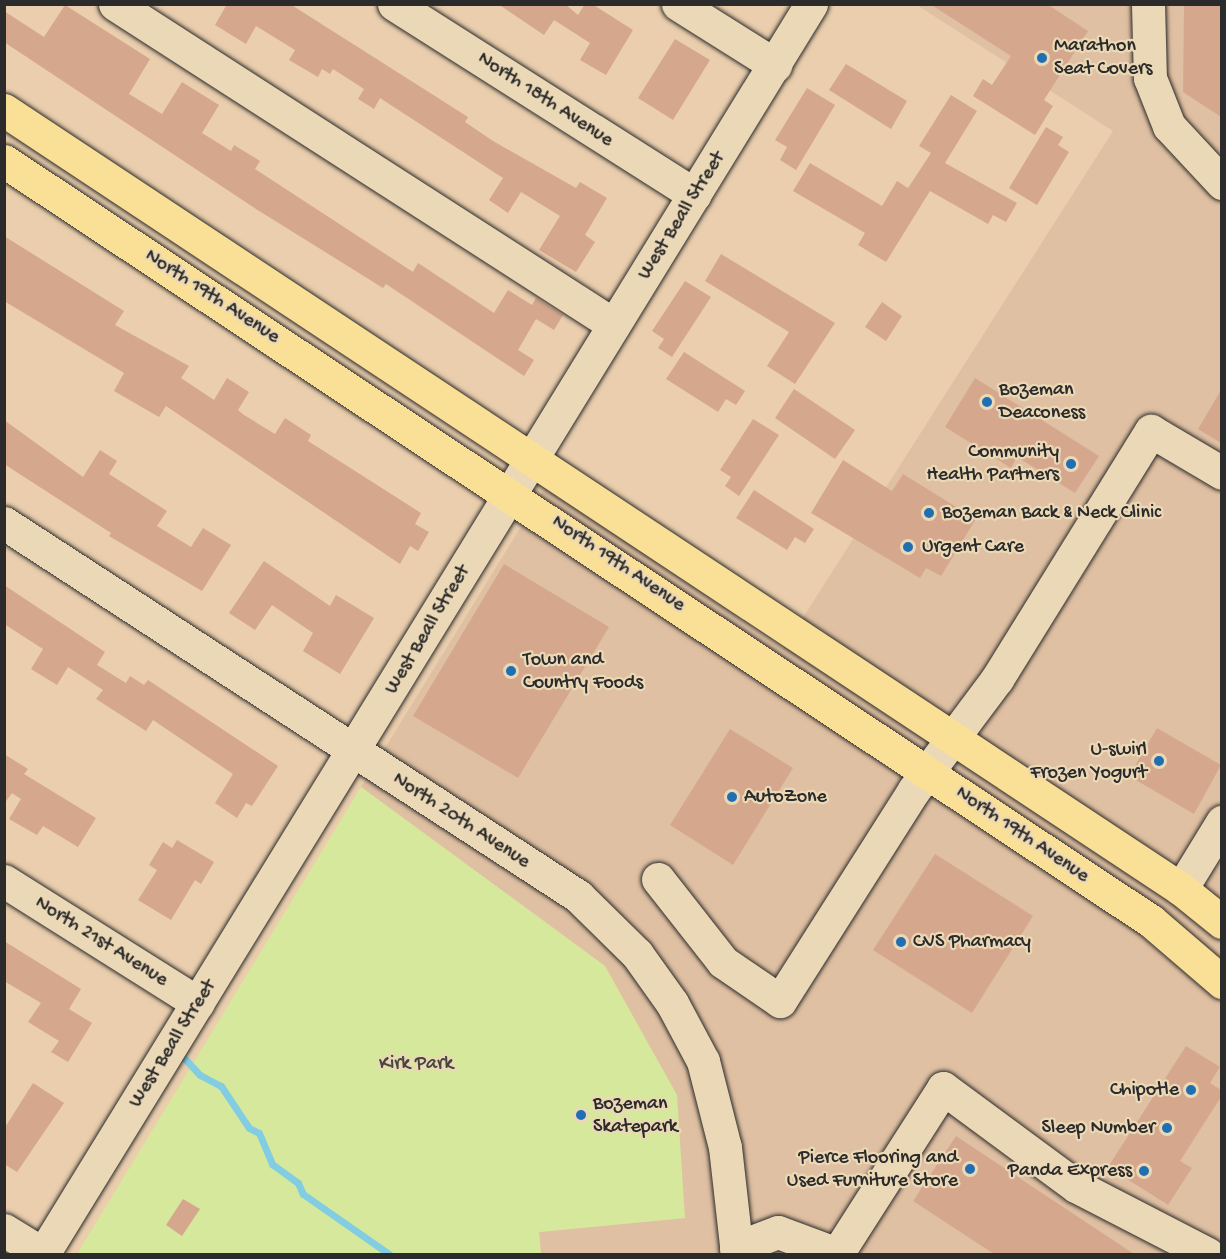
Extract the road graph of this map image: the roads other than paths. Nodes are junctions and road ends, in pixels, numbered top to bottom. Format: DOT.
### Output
graph roads {
  1 [pos="115,4"];
  2 [pos="394,4"];
  3 [pos="678,4"];
  4 [pos="811,4"];
  5 [pos="1148,4"];
  6 [pos="775,65"];
  7 [pos="4,110"];
  8 [pos="4,161"];
  9 [pos="1221,183"];
  10 [pos="695,195"];
  11 [pos="614,325"];
  12 [pos="531,460"];
  13 [pos="1221,473"];
  14 [pos="510,492"];
  15 [pos="4,523"];
  16 [pos="949,740"];
  17 [pos="355,752"];
  18 [pos="927,771"];
  19 [pos="1221,822"];
  20 [pos="658,879"];
  21 [pos="4,881"];
  22 [pos="1181,889"];
  23 [pos="1221,922"];
  24 [pos="1221,982"];
  25 [pos="198,1003"];
  26 [pos="4,1230"];
  27 [pos="737,1251"];
  28 [pos="43,1254"];
  29 [pos="837,1254"];
  30 [pos="1208,1254"];
  1 -- 11 [label="street"];
  2 -- 10 [label="street, North 18th Avenue"];
  3 -- 6 [label="street"];
  4 -- 6 [label="street, West Beall Street"];
  5 -- 9 [label="street"];
  6 -- 10 [label="street, West Beall Street"];
  7 -- 12 [label="main road, North 19th Avenue"];
  8 -- 14 [label="main road, North 19th Avenue"];
  10 -- 11 [label="street, West Beall Street"];
  11 -- 12 [label="street, West Beall Street"];
  12 -- 14 [label="street, West Beall Street"];
  12 -- 16 [label="main road, North 19th Avenue"];
  13 -- 16 [label="street"];
  14 -- 17 [label="street, West Beall Street"];
  14 -- 18 [label="main road, North 19th Avenue"];
  15 -- 17 [label="street, North 20th Avenue"];
  16 -- 18 [label="street"];
  16 -- 22 [label="main road, North 19th Avenue"];
  17 -- 25 [label="street, West Beall Street"];
  17 -- 27 [label="street, North 20th Avenue"];
  18 -- 20 [label="street"];
  18 -- 24 [label="main road, North 19th Avenue"];
  19 -- 22 [label="street"];
  21 -- 25 [label="street, North 21st Avenue"];
  22 -- 23 [label="main road, North 19th Avenue"];
  25 -- 28 [label="street, West Beall Street"];
  26 -- 28 [label="street"];
  27 -- 29 [label="street"];
  29 -- 30 [label="street"];
}
